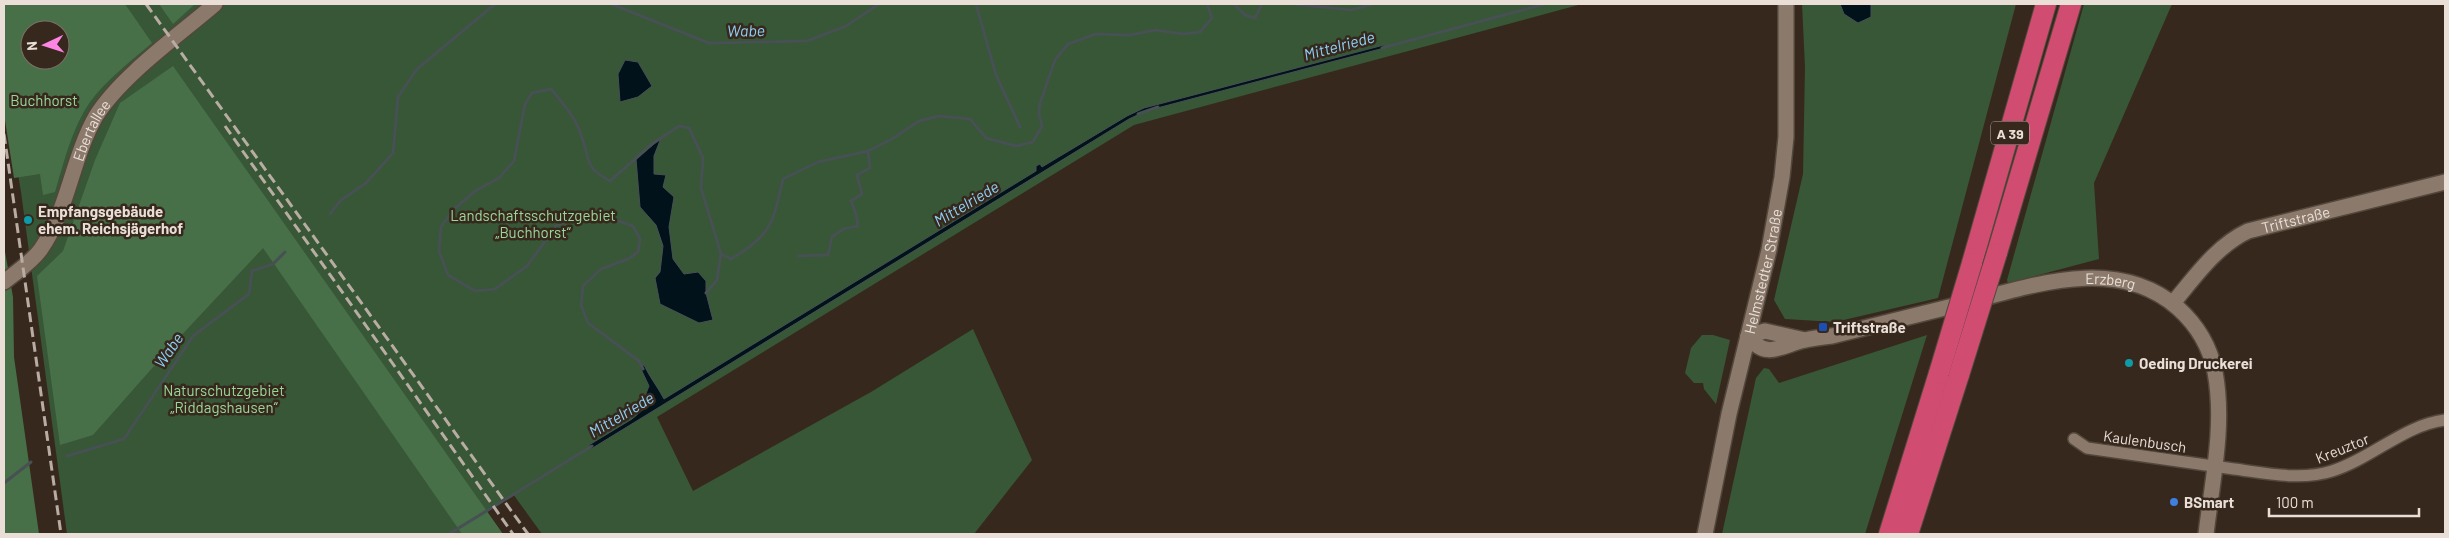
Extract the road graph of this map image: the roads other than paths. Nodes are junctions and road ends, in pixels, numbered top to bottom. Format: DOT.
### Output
graph roads {
  1 [pos="215,4"];
  2 [pos="1786,4"];
  3 [pos="2046,4"];
  4 [pos="2071,4"];
  5 [pos="2445,182"];
  6 [pos="4,282"];
  7 [pos="2172,303"];
  8 [pos="1748,336"];
  9 [pos="1949,374"];
  10 [pos="2445,420"];
  11 [pos="2074,439"];
  12 [pos="2214,466"];
  13 [pos="1705,534"];
  14 [pos="1890,534"];
  15 [pos="1908,534"];
  16 [pos="2206,534"];
  1 -- 6 [label="street, Ebertallee"];
  2 -- 8 [label="street, Helmstedter Straße"];
  3 -- 9 [label="highway, A 39, bridge"];
  4 -- 9 [label="highway, A 39, bridge"];
  5 -- 7 [label="street, Triftstraße"];
  7 -- 8 [label="street, Erzberg"];
  7 -- 12 [label="street, Erzberg"];
  8 -- 13 [label="street, Helmstedter Straße"];
  9 -- 14 [label="highway, A 39"];
  9 -- 15 [label="highway, A 39"];
  10 -- 12 [label="street, Kreuztor"];
  11 -- 12 [label="street, Kaulenbusch"];
  12 -- 16 [label="street, Erzberg"];
}
